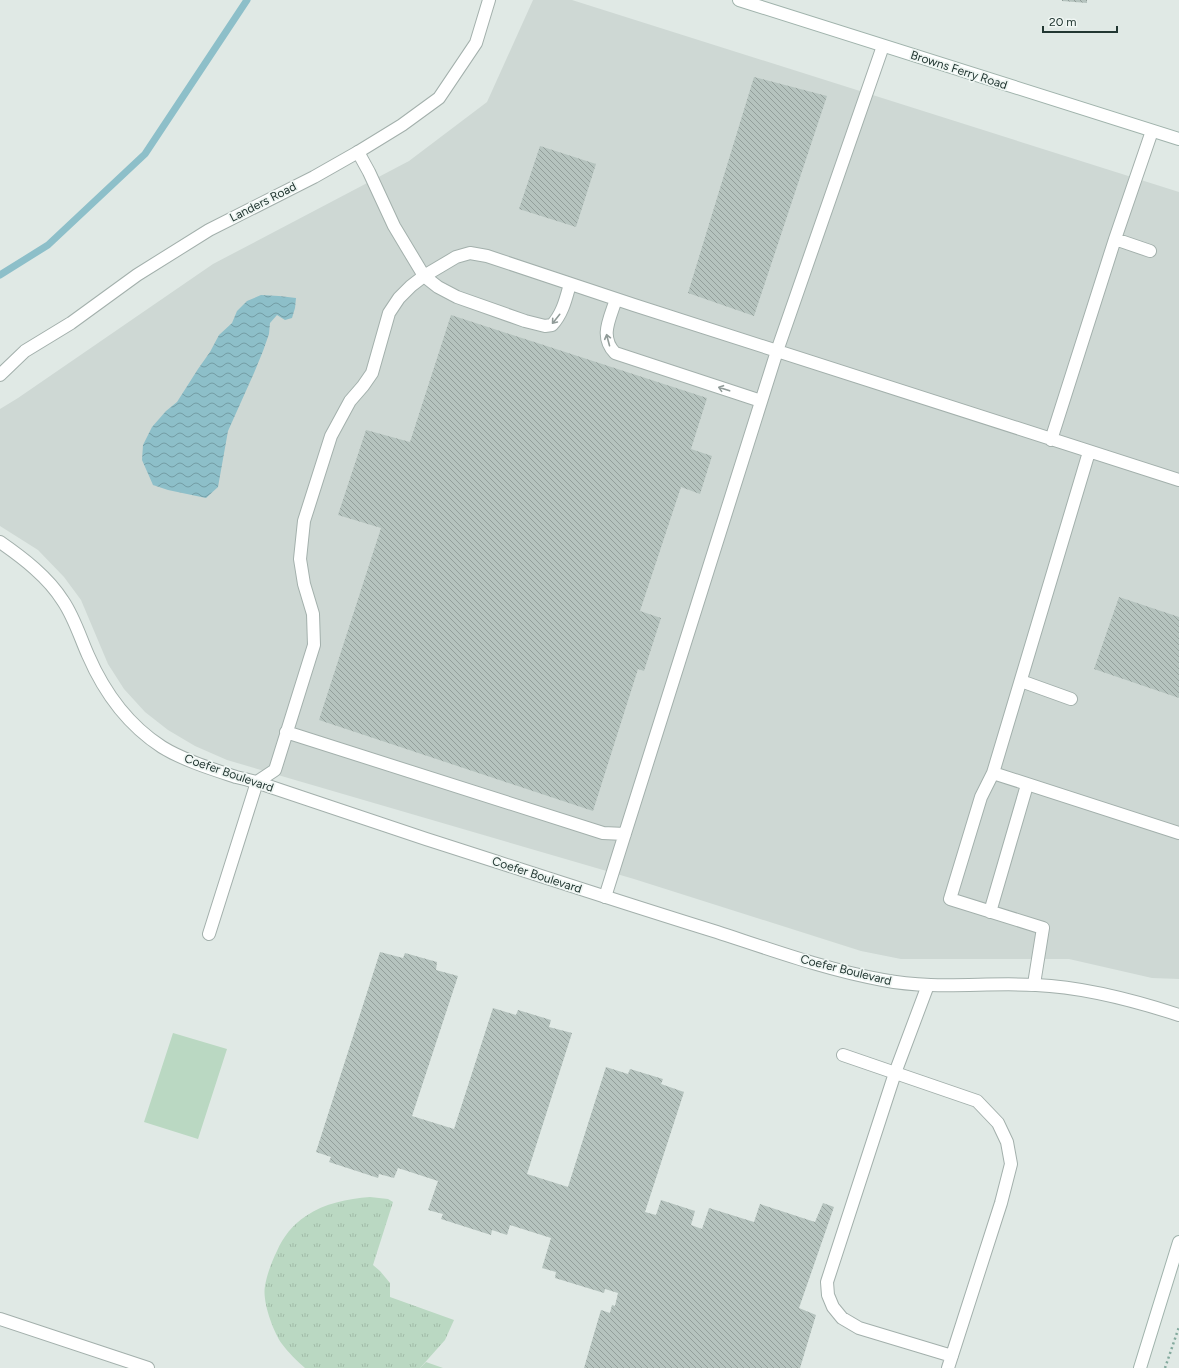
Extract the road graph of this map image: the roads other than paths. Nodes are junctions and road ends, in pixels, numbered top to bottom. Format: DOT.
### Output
graph roads {
  1 [pos="489,0"];
  2 [pos="739,0"];
  3 [pos="883,46"];
  4 [pos="1152,131"];
  5 [pos="1179,139"];
  6 [pos="358,152"];
  7 [pos="1115,239"];
  8 [pos="1150,251"];
  9 [pos="424,276"];
  10 [pos="570,284"];
  11 [pos="616,299"];
  12 [pos="777,351"];
  13 [pos="0,375"];
  14 [pos="761,401"];
  15 [pos="1051,440"];
  16 [pos="1090,452"];
  17 [pos="1179,480"];
  18 [pos="0,542"];
  19 [pos="1020,681"];
  20 [pos="1071,699"];
  21 [pos="286,732"];
  22 [pos="993,774"];
  23 [pos="257,782"];
  24 [pos="1027,784"];
  25 [pos="1179,833"];
  26 [pos="625,834"];
  27 [pos="605,897"];
  28 [pos="990,912"];
  29 [pos="209,934"];
  30 [pos="1034,984"];
  31 [pos="928,985"];
  32 [pos="1179,1015"];
  33 [pos="842,1056"];
  34 [pos="895,1073"];
  35 [pos="1179,1242"];
  36 [pos="0,1318"];
  37 [pos="952,1356"];
  38 [pos="148,1368"];
  39 [pos="948,1368"];
  40 [pos="1140,1368"];
  1 -- 6 [label="street, Landers Road"];
  2 -- 3 [label="street, Browns Ferry Road"];
  3 -- 4 [label="street, Browns Ferry Road"];
  3 -- 12 [label="street"];
  4 -- 5 [label="street, Browns Ferry Road"];
  4 -- 7 [label="street"];
  6 -- 9 [label="street"];
  6 -- 13 [label="street, Landers Road"];
  7 -- 8 [label="street"];
  7 -- 15 [label="street"];
  9 -- 10 [label="street"];
  10 -- 9 [label="street, one-way"];
  9 -- 21 [label="street"];
  10 -- 11 [label="street"];
  11 -- 12 [label="street"];
  14 -- 11 [label="street, one-way"];
  12 -- 14 [label="street"];
  12 -- 15 [label="street"];
  14 -- 26 [label="street"];
  15 -- 16 [label="street"];
  16 -- 17 [label="street"];
  16 -- 19 [label="street"];
  18 -- 23 [label="street, Coefer Boulevard"];
  19 -- 20 [label="street"];
  19 -- 22 [label="street"];
  21 -- 23 [label="street"];
  21 -- 26 [label="street"];
  22 -- 24 [label="street"];
  22 -- 28 [label="street"];
  23 -- 27 [label="street, Coefer Boulevard"];
  23 -- 29 [label="street"];
  24 -- 25 [label="street"];
  24 -- 28 [label="street"];
  26 -- 27 [label="street"];
  27 -- 31 [label="street, Coefer Boulevard"];
  28 -- 30 [label="street"];
  30 -- 31 [label="street, Coefer Boulevard"];
  30 -- 32 [label="street, Coefer Boulevard"];
  31 -- 34 [label="street"];
  33 -- 34 [label="street"];
  34 -- 37 [label="street"];
  34 -- 37 [label="street"];
  35 -- 40 [label="street"];
  36 -- 38 [label="street"];
  37 -- 39 [label="street"];
}
